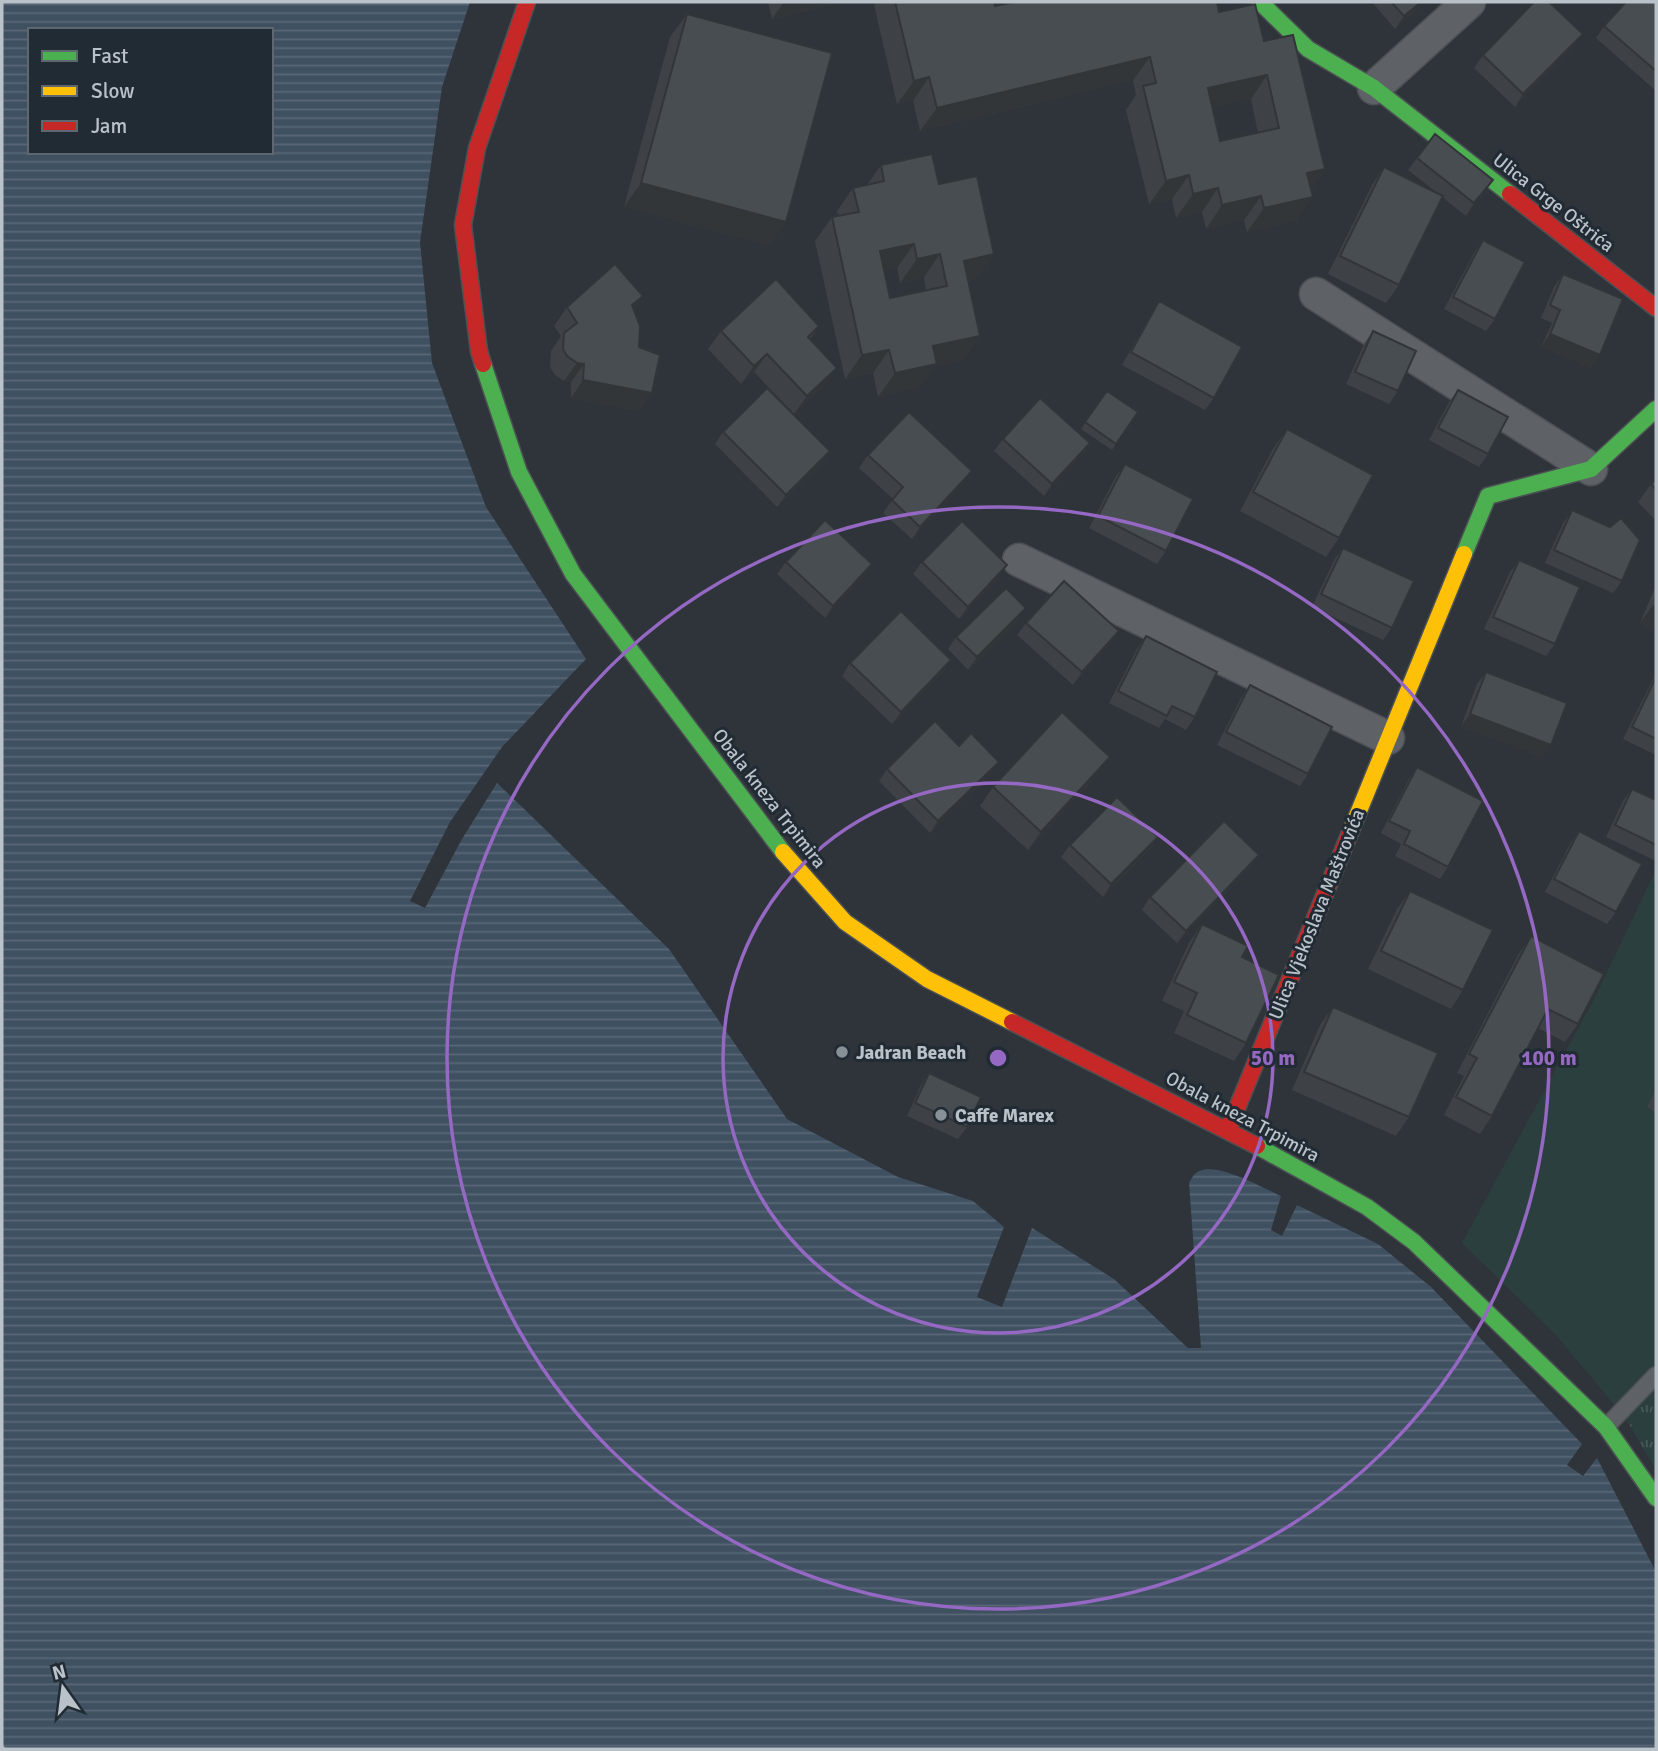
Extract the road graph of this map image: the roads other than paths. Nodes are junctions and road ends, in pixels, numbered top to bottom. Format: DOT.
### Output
graph roads {
  1 [pos="527,2"];
  2 [pos="1260,2"];
  3 [pos="1469,2"];
  4 [pos="1374,88"];
  5 [pos="1316,294"];
  6 [pos="1656,308"];
  7 [pos="1656,409"];
  8 [pos="1591,469"];
  9 [pos="1019,560"];
  10 [pos="1388,738"];
  11 [pos="1228,1130"];
  12 [pos="1656,1374"];
  13 [pos="1606,1427"];
  14 [pos="1656,1498"];
  1 -- 11 [label="street, Obala kneza Trpimira"];
  2 -- 4 [label="street, Ulica Grge Oštrića"];
  3 -- 4 [label="street"];
  4 -- 6 [label="street, Ulica Grge Oštrića"];
  5 -- 8 [label="street"];
  7 -- 8 [label="street, Ulica Vjekoslava Maštrovića"];
  8 -- 10 [label="street, Ulica Vjekoslava Maštrovića"];
  9 -- 10 [label="street"];
  10 -- 11 [label="street, Ulica Vjekoslava Maštrovića"];
  11 -- 13 [label="street, Obala kneza Trpimira"];
  12 -- 13 [label="lane"];
  13 -- 14 [label="street, Obala kneza Trpimira"];
}
